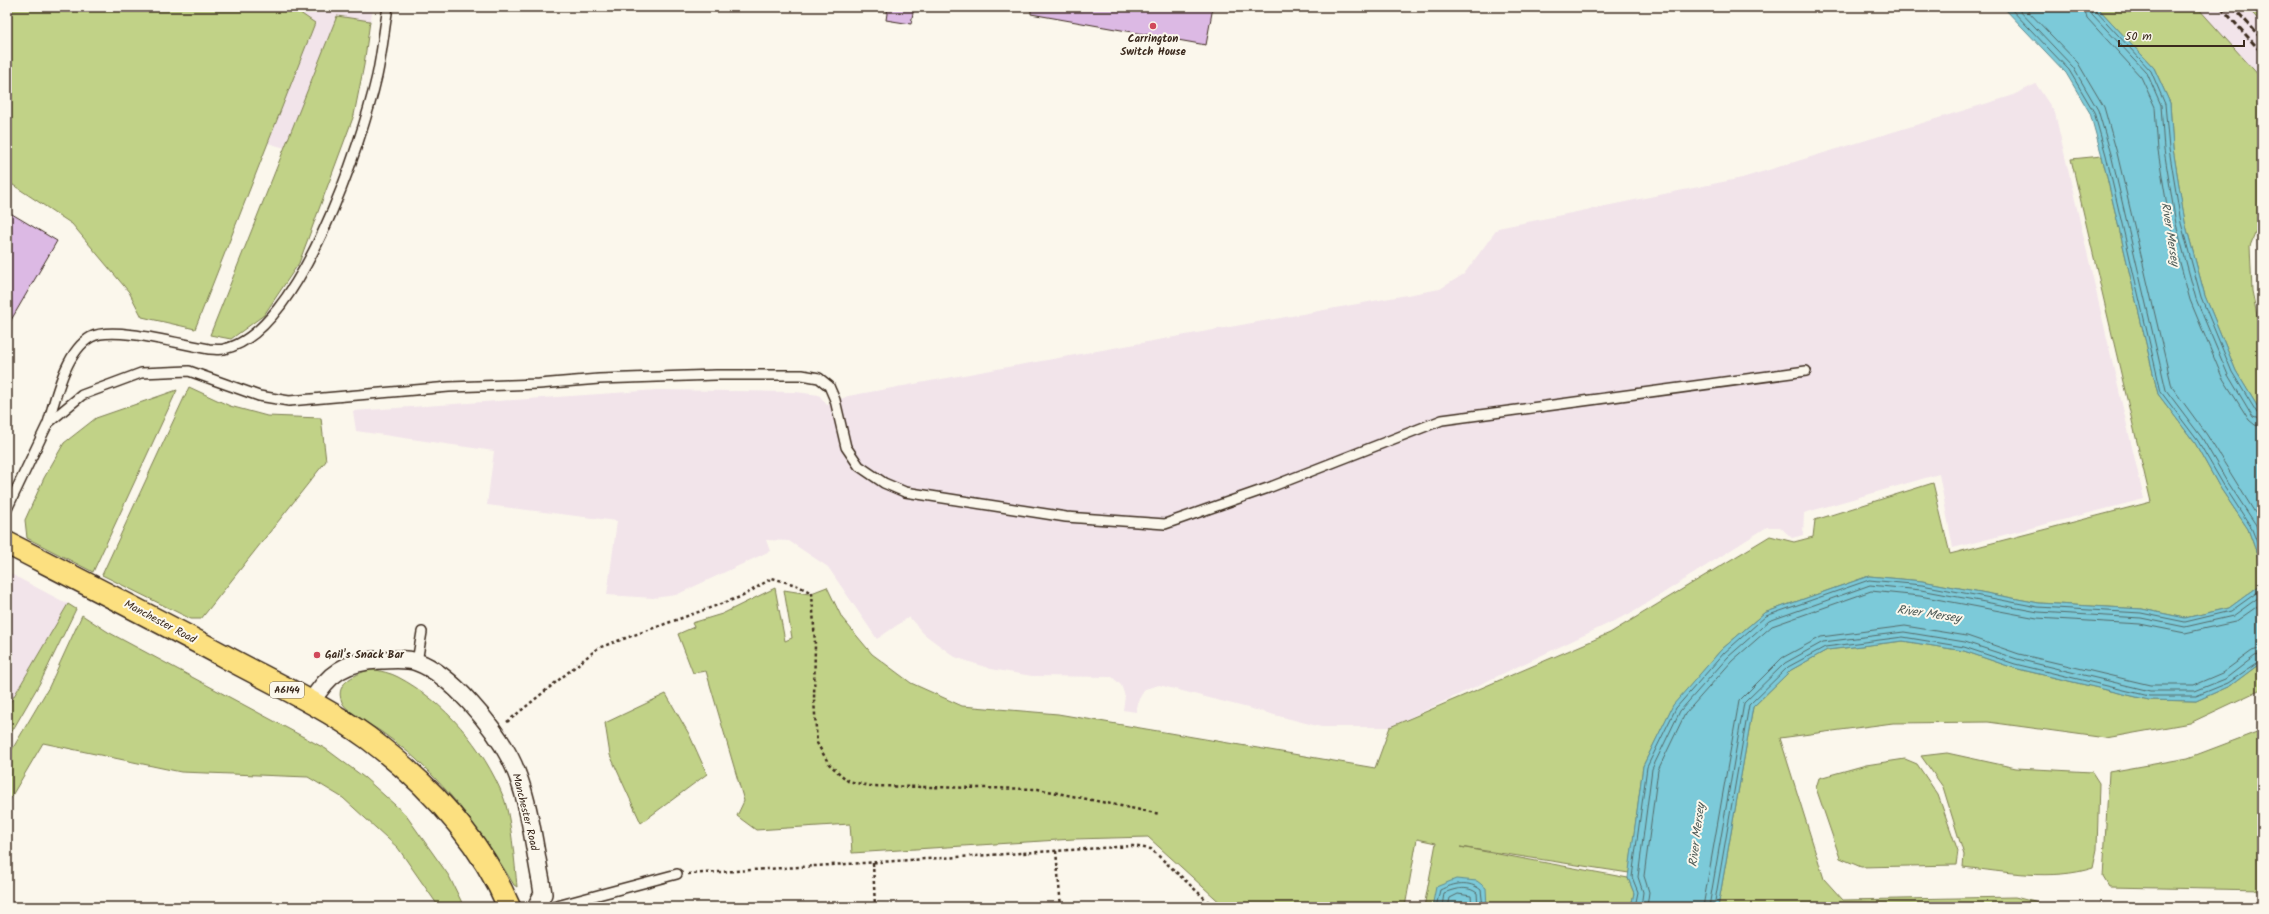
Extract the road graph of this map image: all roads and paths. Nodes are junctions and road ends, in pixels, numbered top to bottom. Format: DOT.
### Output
graph roads {
  1 [pos="388,7"];
  2 [pos="1806,371"];
  3 [pos="48,423"];
  4 [pos="7,508"];
  5 [pos="7,543"];
  6 [pos="422,632"];
  7 [pos="417,662"];
  8 [pos="311,703"];
  9 [pos="494,732"];
  10 [pos="1160,814"];
  11 [pos="1056,851"];
  12 [pos="872,863"];
  13 [pos="677,874"];
  14 [pos="509,907"];
  15 [pos="536,907"];
  16 [pos="553,907"];
  17 [pos="875,907"];
  18 [pos="1061,907"];
  19 [pos="1214,907"];
  1 -- 3 [label="lane"];
  2 -- 3 [label="lane"];
  3 -- 4 [label="lane"];
  5 -- 8 [label="main road, Manchester Road / A6144"];
  6 -- 7 [label="lane"];
  7 -- 8 [label="street, Manchester Road"];
  7 -- 9 [label="street, Manchester Road"];
  8 -- 14 [label="main road, Manchester Road / A6144"];
  9 -- 10 [label="path"];
  9 -- 15 [label="street, Manchester Road"];
  11 -- 12 [label="path"];
  11 -- 18 [label="path"];
  11 -- 19 [label="path"];
  12 -- 13 [label="path"];
  12 -- 17 [label="path"];
  13 -- 16 [label="lane"];
}
